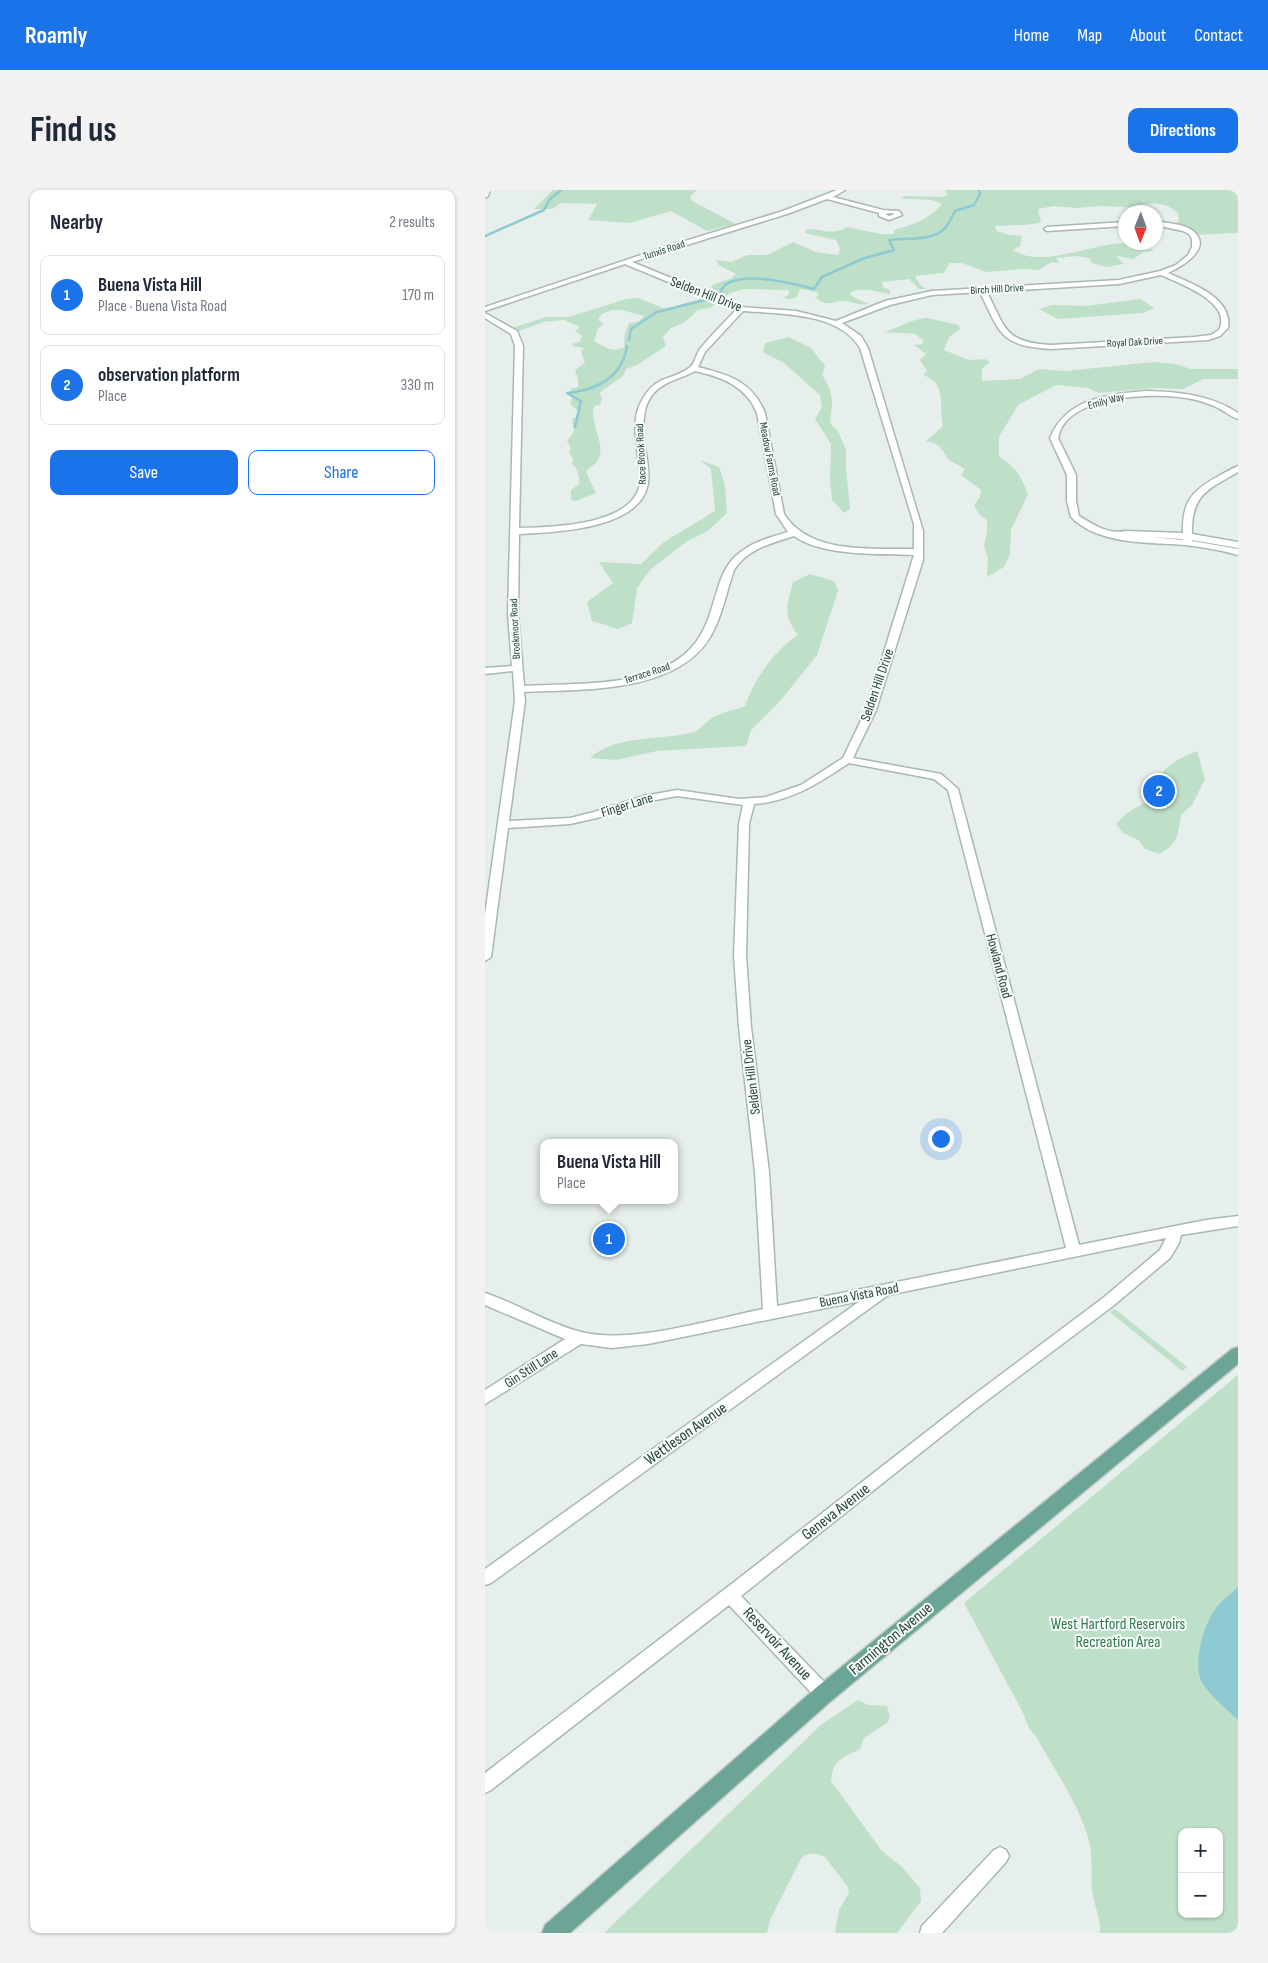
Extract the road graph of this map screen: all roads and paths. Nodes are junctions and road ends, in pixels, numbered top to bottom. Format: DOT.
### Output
graph roads {
  1 [pos="487,190"];
  2 [pos="842,190"];
  3 [pos="485,196"];
  4 [pos="827,197"];
  5 [pos="882,212"];
  6 [pos="1118,224"];
  7 [pos="1163,225"];
  8 [pos="1047,229"];
  9 [pos="626,262"];
  10 [pos="1162,274"];
  11 [pos="982,290"];
  12 [pos="485,309"];
  13 [pos="741,309"];
  14 [pos="485,315"];
  15 [pos="837,323"];
  16 [pos="694,368"];
  17 [pos="1238,417"];
  18 [pos="1238,469"];
  19 [pos="515,531"];
  20 [pos="793,532"];
  21 [pos="1188,539"];
  22 [pos="1238,545"];
  23 [pos="919,552"];
  24 [pos="1238,552"];
  25 [pos="517,668"];
  26 [pos="485,670"];
  27 [pos="520,689"];
  28 [pos="847,760"];
  29 [pos="749,802"];
  30 [pos="504,825"];
  31 [pos="485,957"];
  32 [pos="1238,1221"];
  33 [pos="1175,1231"];
  34 [pos="1073,1252"];
  35 [pos="886,1289"];
  36 [pos="485,1299"];
  37 [pos="770,1312"];
  38 [pos="578,1338"];
  39 [pos="1238,1354"];
  40 [pos="485,1398"];
  41 [pos="485,1578"];
  42 [pos="730,1594"];
  43 [pos="824,1694"];
  44 [pos="485,1784"];
  45 [pos="1001,1856"];
  46 [pos="553,1933"];
  47 [pos="929,1933"];
  1 -- 3 [label="street"];
  2 -- 4 [label="street, Tunxis Road"];
  4 -- 5 [label="street"];
  4 -- 9 [label="street, Tunxis Road"];
  6 -- 8 [label="street"];
  7 -- 10 [label="street, Birch Hill Drive"];
  9 -- 12 [label="street, Tunxis Road"];
  9 -- 13 [label="street, Selden Hill Drive"];
  10 -- 11 [label="street, Birch Hill Drive"];
  10 -- 11 [label="street, Royal Oak Drive"];
  11 -- 15 [label="street, Birch Hill Drive"];
  13 -- 15 [label="street, Selden Hill Drive"];
  13 -- 16 [label="street"];
  14 -- 19 [label="street, Brookmoor Road"];
  15 -- 23 [label="street, Selden Hill Drive"];
  16 -- 19 [label="street, Race Brook Road"];
  16 -- 20 [label="street, Meadow Farms Road"];
  17 -- 21 [label="street, Emily Way"];
  18 -- 21 [label="street"];
  19 -- 25 [label="street, Brookmoor Road"];
  20 -- 23 [label="street"];
  20 -- 27 [label="street, Terrace Road"];
  21 -- 22 [label="street"];
  21 -- 24 [label="street"];
  23 -- 28 [label="street, Selden Hill Drive"];
  25 -- 26 [label="street"];
  25 -- 27 [label="street, Brookmoor Road"];
  27 -- 30 [label="street, Brookmoor Road"];
  28 -- 29 [label="street"];
  28 -- 34 [label="street, Howland Road"];
  29 -- 30 [label="street, Finger Lane"];
  29 -- 37 [label="street, Selden Hill Drive"];
  30 -- 31 [label="street, Brookmoor Road"];
  32 -- 33 [label="street, Buena Vista Road"];
  33 -- 34 [label="street, Buena Vista Road"];
  33 -- 42 [label="street, Geneva Avenue"];
  34 -- 35 [label="street, Buena Vista Road"];
  35 -- 37 [label="street, Buena Vista Road"];
  35 -- 41 [label="street, Wettleson Avenue"];
  36 -- 38 [label="street, Buena Vista Road"];
  37 -- 38 [label="street, Buena Vista Road"];
  38 -- 40 [label="street, Gin Still Lane"];
  39 -- 43 [label="main road, Farmington Avenue"];
  42 -- 43 [label="street, Reservoir Avenue"];
  42 -- 44 [label="street, Geneva Avenue"];
  43 -- 46 [label="main road, Farmington Avenue"];
  45 -- 47 [label="street"];
}
